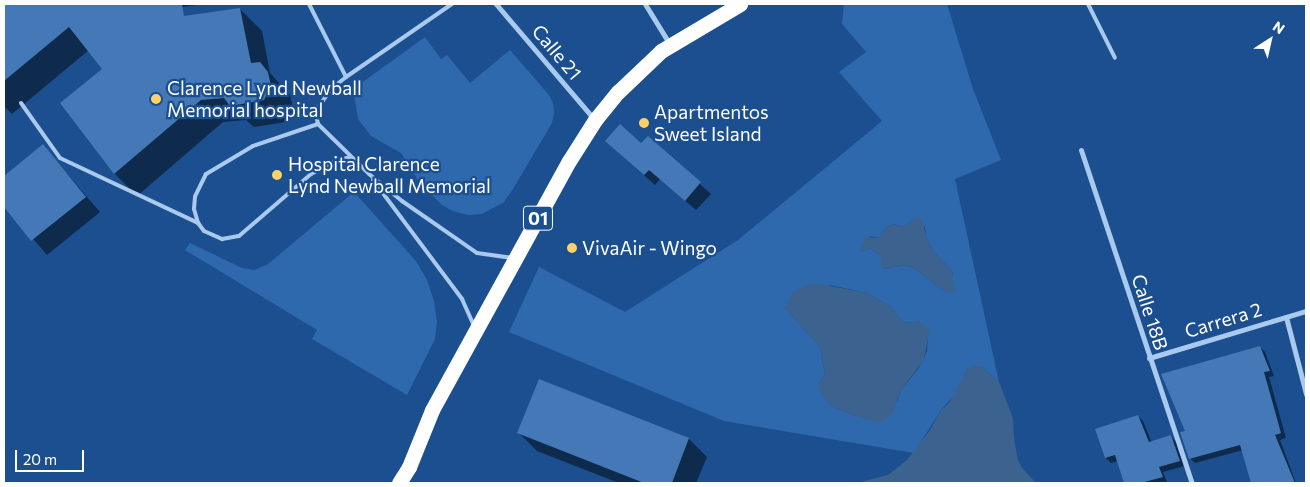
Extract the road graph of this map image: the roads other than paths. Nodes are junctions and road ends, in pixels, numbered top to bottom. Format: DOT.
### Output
graph roads {
  1 [pos="309,4"];
  2 [pos="452,4"];
  3 [pos="496,4"];
  4 [pos="645,4"];
  5 [pos="740,4"];
  6 [pos="1088,4"];
  7 [pos="671,45"];
  8 [pos="1115,58"];
  9 [pos="346,77"];
  10 [pos="21,103"];
  11 [pos="595,120"];
  12 [pos="318,124"];
  13 [pos="1081,150"];
  14 [pos="352,157"];
  15 [pos="369,174"];
  16 [pos="198,223"];
  17 [pos="516,258"];
  18 [pos="1306,311"];
  19 [pos="1286,317"];
  20 [pos="476,331"];
  21 [pos="1149,358"];
  22 [pos="1306,394"];
  23 [pos="399,483"];
  24 [pos="1192,483"];
  1 -- 9 [label="lane"];
  2 -- 9 [label="lane"];
  3 -- 11 [label="street, Calle 21"];
  4 -- 7 [label="street"];
  5 -- 7 [label="highway, 01"];
  6 -- 8 [label="lane"];
  7 -- 11 [label="highway, 01"];
  9 -- 12 [label="lane"];
  10 -- 16 [label="lane"];
  11 -- 17 [label="highway, 01"];
  12 -- 14 [label="lane"];
  12 -- 16 [label="lane"];
  13 -- 21 [label="street, Calle 18B"];
  14 -- 15 [label="lane"];
  14 -- 16 [label="lane"];
  15 -- 17 [label="lane"];
  15 -- 20 [label="lane"];
  17 -- 20 [label="highway, 01"];
  18 -- 19 [label="street, Carrera 2"];
  19 -- 21 [label="street, Carrera 2"];
  19 -- 22 [label="street"];
  20 -- 23 [label="highway, 01"];
  21 -- 24 [label="street, Calle 18B"];
}
